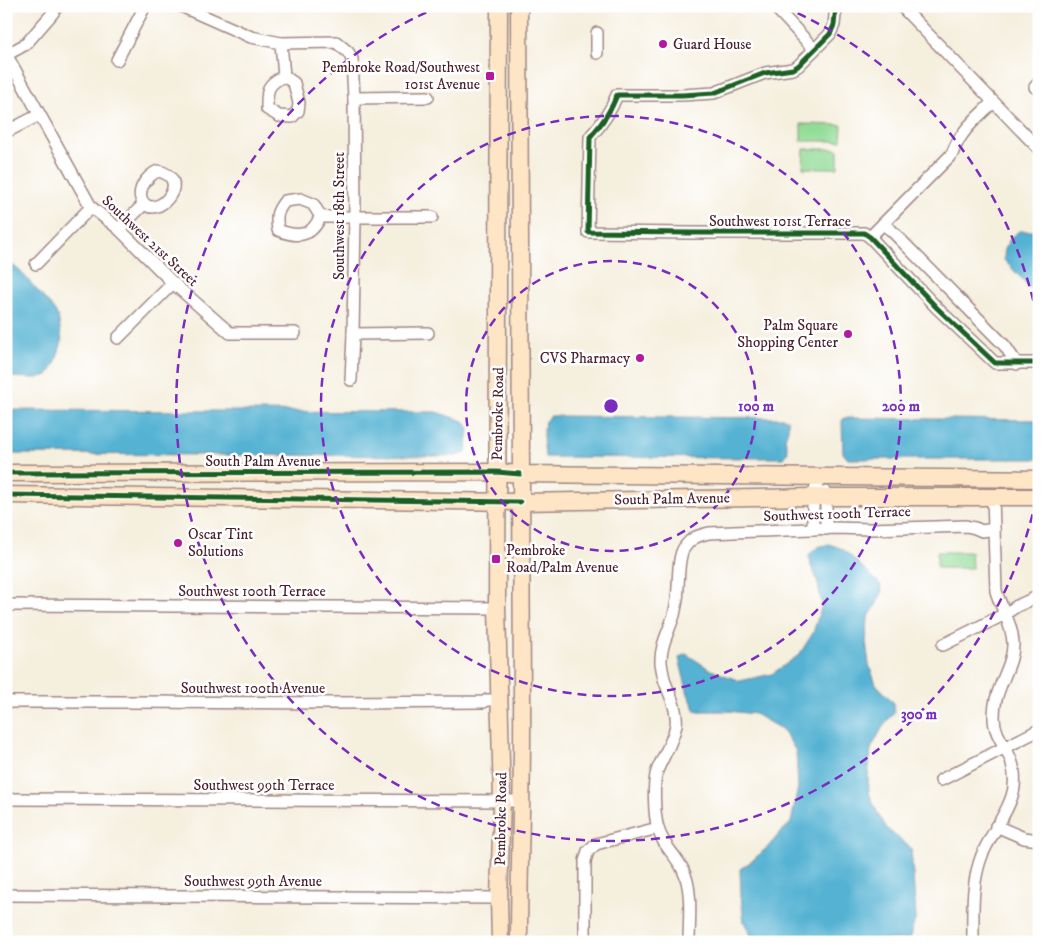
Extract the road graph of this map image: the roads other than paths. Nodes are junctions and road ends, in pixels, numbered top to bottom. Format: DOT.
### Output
graph roads {
  1 [pos="57,6"];
  2 [pos="145,6"];
  3 [pos="181,6"];
  4 [pos="498,6"];
  5 [pos="519,6"];
  6 [pos="774,6"];
  7 [pos="838,6"];
  8 [pos="901,6"];
  9 [pos="598,33"];
  10 [pos="281,43"];
  11 [pos="499,43"];
  12 [pos="519,43"];
  13 [pos="814,49"];
  14 [pos="597,53"];
  15 [pos="6,55"];
  16 [pos="117,60"];
  17 [pos="284,76"];
  18 [pos="428,97"];
  19 [pos="354,98"];
  20 [pos="993,102"];
  21 [pos="39,115"];
  22 [pos="6,132"];
  23 [pos="1039,149"];
  24 [pos="144,204"];
  25 [pos="91,207"];
  26 [pos="354,216"];
  27 [pos="321,217"];
  28 [pos="432,217"];
  29 [pos="883,224"];
  30 [pos="119,229"];
  31 [pos="870,237"];
  32 [pos="36,264"];
  33 [pos="172,283"];
  34 [pos="295,333"];
  35 [pos="354,334"];
  36 [pos="428,334"];
  37 [pos="118,338"];
  38 [pos="1039,363"];
  39 [pos="1017,364"];
  40 [pos="351,380"];
  41 [pos="497,472"];
  42 [pos="6,473"];
  43 [pos="520,474"];
  44 [pos="819,476"];
  45 [pos="1039,479"];
  46 [pos="6,495"];
  47 [pos="820,497"];
  48 [pos="993,497"];
  49 [pos="1039,497"];
  50 [pos="497,502"];
  51 [pos="520,502"];
  52 [pos="994,528"];
  53 [pos="826,529"];
  54 [pos="813,530"];
  55 [pos="1039,596"];
  56 [pos="6,605"];
  57 [pos="497,608"];
  58 [pos="1005,614"];
  59 [pos="943,645"];
  60 [pos="500,700"];
  61 [pos="6,702"];
  62 [pos="1039,730"];
  63 [pos="1005,748"];
  64 [pos="941,780"];
  65 [pos="6,799"];
  66 [pos="502,801"];
  67 [pos="522,801"];
  68 [pos="996,826"];
  69 [pos="658,828"];
  70 [pos="1039,840"];
  71 [pos="6,895"];
  72 [pos="500,898"];
  73 [pos="500,942"];
  74 [pos="520,942"];
  75 [pos="585,942"];
  76 [pos="689,942"];
  77 [pos="973,942"];
  1 -- 15 [label="street"];
  2 -- 16 [label="street"];
  3 -- 10 [label="street"];
  4 -- 11 [label="main road, Pembroke Road"];
  5 -- 12 [label="main road, Pembroke Road"];
  6 -- 13 [label="street"];
  7 -- 13 [label="street"];
  8 -- 20 [label="street"];
  9 -- 14 [label="street"];
  10 -- 17 [label="street"];
  10 -- 19 [label="street, Southwest 18th Street"];
  11 -- 12 [label="street"];
  11 -- 41 [label="main road, Pembroke Road"];
  12 -- 43 [label="main road, Pembroke Road"];
  13 -- 31 [label="street, Southwest 101st Terrace"];
  15 -- 21 [label="street, Southwest 21st Street"];
  18 -- 19 [label="street"];
  19 -- 26 [label="street, Southwest 18th Street"];
  20 -- 23 [label="street"];
  20 -- 29 [label="street, Southwest 101st Terrace"];
  21 -- 22 [label="street"];
  21 -- 25 [label="street, Southwest 21st Street"];
  24 -- 30 [label="street"];
  25 -- 30 [label="street, Southwest 21st Street"];
  25 -- 32 [label="street"];
  26 -- 27 [label="street"];
  26 -- 28 [label="street"];
  26 -- 35 [label="street, Southwest 18th Street"];
  29 -- 31 [label="street, Southwest 101st Terrace"];
  29 -- 39 [label="street"];
  30 -- 33 [label="street, Southwest 21st Street"];
  31 -- 39 [label="street, Southwest 101st Terrace"];
  33 -- 34 [label="street, Southwest 21st Street"];
  33 -- 37 [label="street"];
  35 -- 36 [label="street"];
  35 -- 40 [label="street, Southwest 18th Street"];
  38 -- 39 [label="street, Southwest 101st Terrace"];
  41 -- 42 [label="main road, South Palm Avenue"];
  41 -- 43 [label="main road, South Palm Avenue"];
  41 -- 50 [label="main road, Pembroke Road"];
  43 -- 44 [label="main road, South Palm Avenue"];
  43 -- 51 [label="main road, Pembroke Road"];
  44 -- 45 [label="main road, South Palm Avenue"];
  44 -- 47 [label="street"];
  46 -- 50 [label="main road, South Palm Avenue"];
  47 -- 48 [label="main road, South Palm Avenue"];
  47 -- 51 [label="main road, South Palm Avenue"];
  47 -- 53 [label="street"];
  47 -- 54 [label="street"];
  48 -- 49 [label="main road, South Palm Avenue"];
  48 -- 52 [label="street"];
  50 -- 51 [label="main road, South Palm Avenue"];
  50 -- 57 [label="main road, Pembroke Road"];
  51 -- 67 [label="main road, Pembroke Road"];
  52 -- 53 [label="street, Southwest 100th Terrace"];
  52 -- 58 [label="street"];
  53 -- 54 [label="street, Southwest 100th Terrace"];
  54 -- 69 [label="street, Southwest 100th Terrace"];
  55 -- 58 [label="street"];
  56 -- 57 [label="street, Southwest 100th Terrace"];
  57 -- 60 [label="main road, Pembroke Road"];
  58 -- 59 [label="street"];
  58 -- 63 [label="street"];
  60 -- 61 [label="street, Southwest 100th Avenue"];
  60 -- 66 [label="main road, Pembroke Road"];
  62 -- 63 [label="street"];
  63 -- 64 [label="street"];
  63 -- 68 [label="street"];
  65 -- 66 [label="street, Southwest 99th Terrace"];
  66 -- 67 [label="street, Southwest 99th Terrace"];
  66 -- 72 [label="main road, Pembroke Road"];
  67 -- 74 [label="main road, Pembroke Road"];
  68 -- 70 [label="street"];
  68 -- 77 [label="street"];
  69 -- 75 [label="street"];
  69 -- 76 [label="street"];
  71 -- 72 [label="street, Southwest 99th Avenue"];
  72 -- 73 [label="main road, Pembroke Road"];
}
